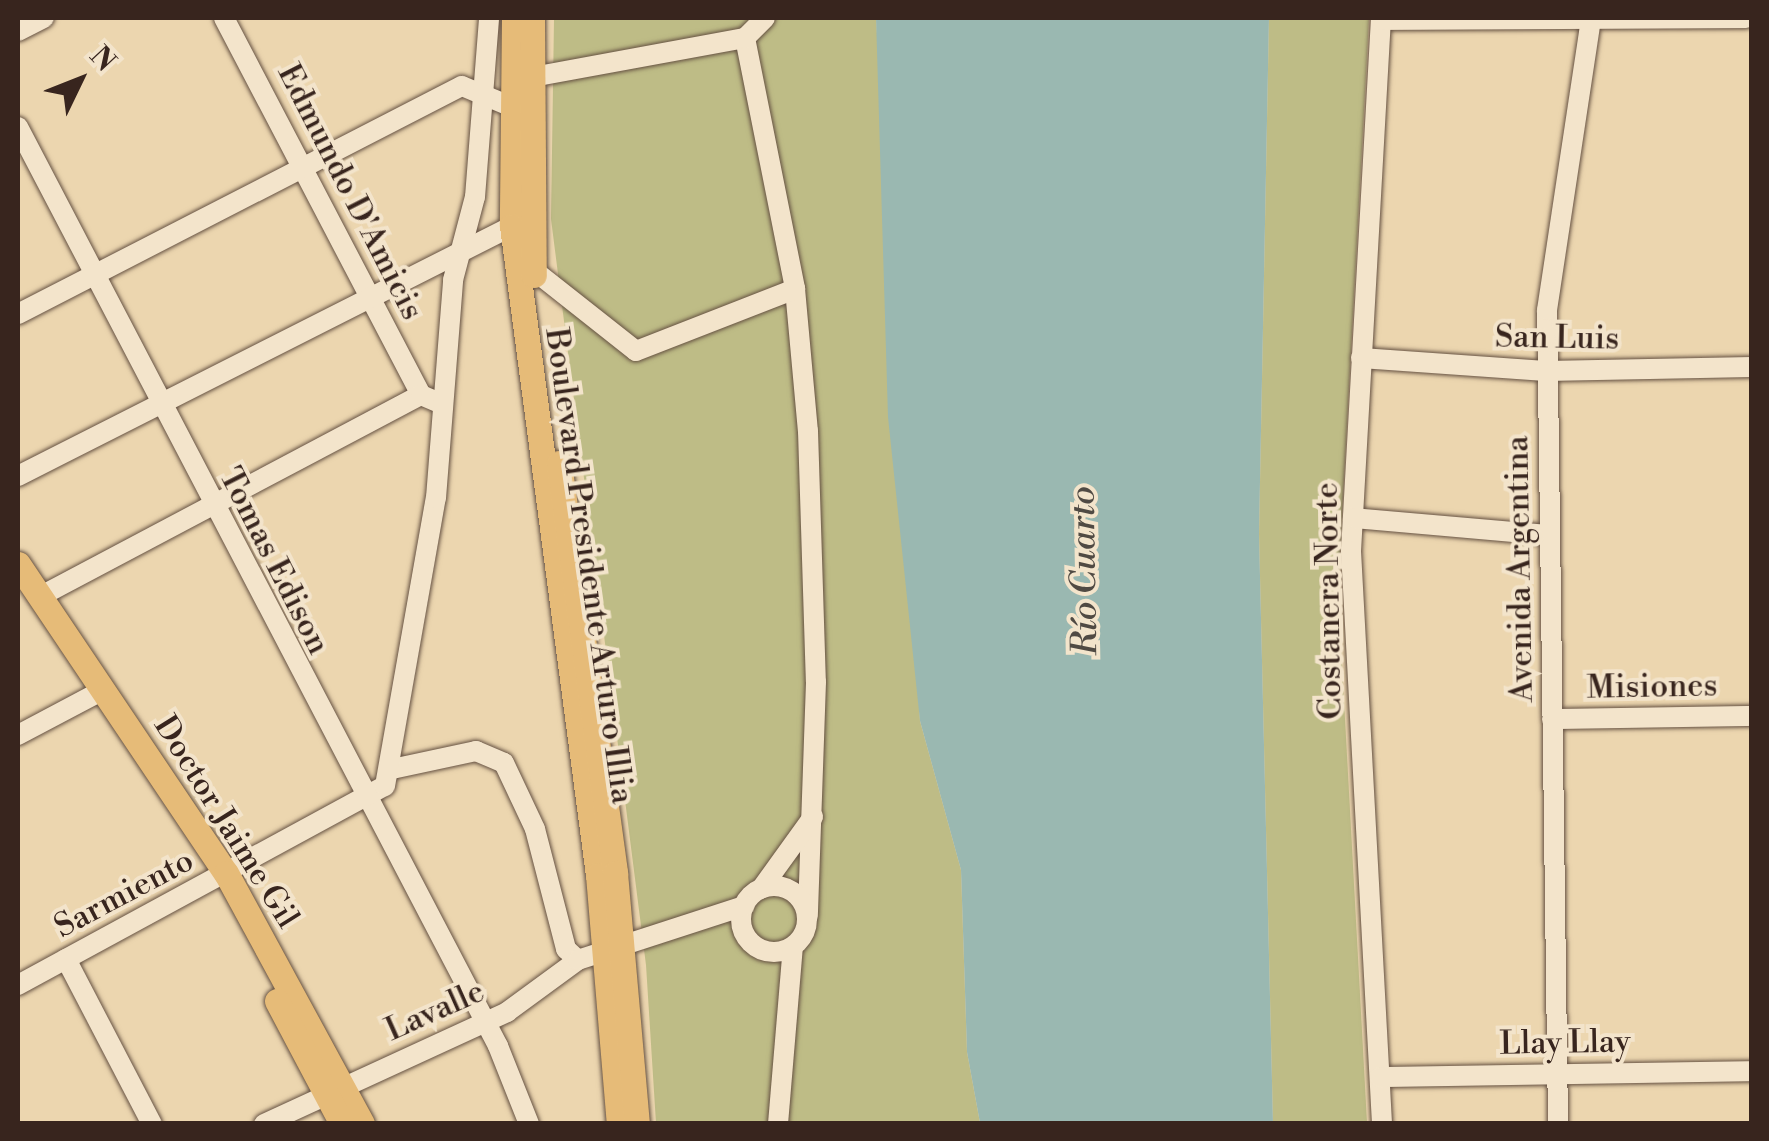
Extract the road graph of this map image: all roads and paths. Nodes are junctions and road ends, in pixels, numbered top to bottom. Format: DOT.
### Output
graph roads {
  1 [pos="44,18"];
  2 [pos="224,18"];
  3 [pos="490,18"];
  4 [pos="514,18"];
  5 [pos="532,18"];
  6 [pos="765,18"];
  7 [pos="1591,18"];
  8 [pos="1746,18"];
  9 [pos="1381,19"];
  10 [pos="18,31"];
  11 [pos="745,38"];
  12 [pos="527,78"];
  13 [pos="482,98"];
  14 [pos="517,111"];
  15 [pos="18,127"];
  16 [pos="304,168"];
  17 [pos="506,227"];
  18 [pos="465,242"];
  19 [pos="524,262"];
  20 [pos="93,276"];
  21 [pos="795,289"];
  22 [pos="370,295"];
  23 [pos="452,296"];
  24 [pos="18,314"];
  25 [pos="1361,358"];
  26 [pos="1752,368"];
  27 [pos="1546,371"];
  28 [pos="421,395"];
  29 [pos="160,404"];
  30 [pos="442,404"];
  31 [pos="18,476"];
  32 [pos="211,505"];
  33 [pos="1353,518"];
  34 [pos="1549,535"];
  35 [pos="18,564"];
  36 [pos="28,595"];
  37 [pos="96,693"];
  38 [pos="1752,716"];
  39 [pos="1552,719"];
  40 [pos="18,735"];
  41 [pos="392,769"];
  42 [pos="365,801"];
  43 [pos="814,816"];
  44 [pos="220,876"];
  45 [pos="760,889"];
  46 [pos="744,906"];
  47 [pos="714,915"];
  48 [pos="808,916"];
  49 [pos="747,938"];
  50 [pos="615,950"];
  51 [pos="785,950"];
  52 [pos="66,959"];
  53 [pos="578,960"];
  54 [pos="18,984"];
  55 [pos="478,1022"];
  56 [pos="1752,1071"];
  57 [pos="1558,1073"];
  58 [pos="1380,1077"];
  59 [pos="334,1090"];
  60 [pos="152,1124"];
  61 [pos="264,1124"];
  62 [pos="342,1124"];
  63 [pos="362,1124"];
  64 [pos="529,1124"];
  65 [pos="619,1124"];
  66 [pos="636,1124"];
  67 [pos="778,1124"];
  68 [pos="1382,1124"];
  69 [pos="1558,1124"];
  1 -- 10 [label="street"];
  2 -- 16 [label="street, Edmundo D'Amicis"];
  3 -- 13 [label="street"];
  4 -- 14 [label="main road, Boulevard Presidente Arturo Illia"];
  5 -- 12 [label="main road, Boulevard Presidente Arturo Illia"];
  6 -- 11 [label="street"];
  7 -- 8 [label="street"];
  7 -- 9 [label="street"];
  7 -- 27 [label="street, Avenida Argentina"];
  9 -- 25 [label="street, Costanera Norte"];
  11 -- 12 [label="street"];
  11 -- 21 [label="street"];
  12 -- 14 [label="main road, Boulevard Presidente Arturo Illia"];
  13 -- 14 [label="street"];
  13 -- 16 [label="street"];
  13 -- 18 [label="street"];
  14 -- 17 [label="main road, Boulevard Presidente Arturo Illia"];
  14 -- 19 [label="main road, Boulevard Presidente Arturo Illia"];
  15 -- 20 [label="street, Tomas Edison"];
  16 -- 20 [label="street"];
  16 -- 22 [label="street, Edmundo D'Amicis"];
  17 -- 18 [label="street"];
  17 -- 19 [label="main road, Boulevard Presidente Arturo Illia"];
  17 -- 23 [label="street"];
  18 -- 22 [label="street"];
  18 -- 23 [label="street"];
  19 -- 21 [label="street"];
  19 -- 50 [label="main road, Boulevard Presidente Arturo Illia"];
  20 -- 24 [label="street"];
  20 -- 29 [label="street, Tomas Edison"];
  21 -- 43 [label="street"];
  22 -- 28 [label="street, Edmundo D'Amicis"];
  22 -- 29 [label="street"];
  23 -- 30 [label="street"];
  25 -- 27 [label="street, San Luis"];
  25 -- 33 [label="street, Costanera Norte"];
  26 -- 27 [label="street, San Luis"];
  27 -- 34 [label="street, Avenida Argentina"];
  28 -- 30 [label="street"];
  28 -- 32 [label="street"];
  29 -- 31 [label="street"];
  29 -- 32 [label="street, Tomas Edison"];
  30 -- 41 [label="street"];
  32 -- 36 [label="street"];
  32 -- 42 [label="street, Tomas Edison"];
  33 -- 34 [label="street"];
  33 -- 58 [label="street, Costanera Norte"];
  34 -- 39 [label="street, Avenida Argentina"];
  35 -- 36 [label="main road, Doctor Jaime Gil"];
  36 -- 37 [label="main road, Doctor Jaime Gil"];
  37 -- 40 [label="street"];
  37 -- 44 [label="main road, Doctor Jaime Gil"];
  38 -- 39 [label="street, Misiones"];
  39 -- 57 [label="street, Avenida Argentina"];
  41 -- 42 [label="street"];
  41 -- 53 [label="street"];
  42 -- 44 [label="street, Sarmiento"];
  42 -- 55 [label="street, Tomas Edison"];
  43 -- 45 [label="street"];
  43 -- 48 [label="street"];
  44 -- 52 [label="street, Sarmiento"];
  44 -- 59 [label="main road, Doctor Jaime Gil"];
  45 -- 46 [label="street"];
  45 -- 48 [label="street"];
  46 -- 47 [label="street, Lavalle"];
  46 -- 49 [label="street"];
  47 -- 49 [label="street"];
  47 -- 50 [label="street, Lavalle"];
  48 -- 51 [label="street"];
  49 -- 51 [label="street"];
  50 -- 53 [label="street, Lavalle"];
  50 -- 65 [label="main road, Boulevard Presidente Arturo Illia"];
  50 -- 66 [label="main road, Boulevard Presidente Arturo Illia"];
  51 -- 67 [label="street"];
  52 -- 54 [label="street, Sarmiento"];
  52 -- 60 [label="street"];
  53 -- 55 [label="street, Lavalle"];
  55 -- 59 [label="street, Lavalle"];
  55 -- 64 [label="street, Tomas Edison"];
  56 -- 57 [label="street, Llay Llay"];
  57 -- 58 [label="street, Llay Llay"];
  57 -- 69 [label="street, Avenida Argentina"];
  58 -- 68 [label="street, Costanera Norte"];
  59 -- 61 [label="street, Lavalle"];
  59 -- 62 [label="main road, Doctor Jaime Gil"];
  59 -- 63 [label="main road, Doctor Jaime Gil"];
}
